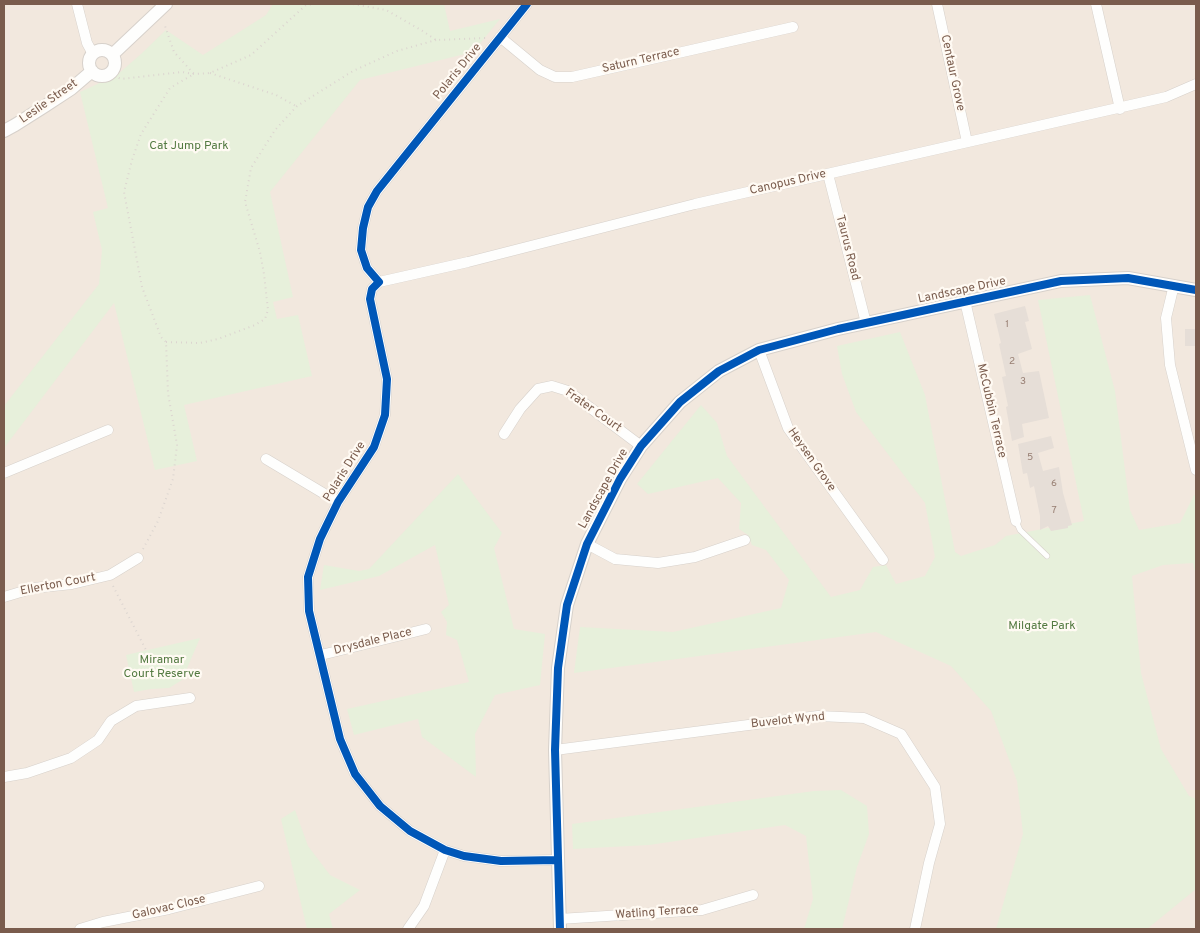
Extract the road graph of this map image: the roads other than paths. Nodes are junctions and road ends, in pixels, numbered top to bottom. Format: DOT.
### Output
graph roads {
  1 [pos="77,4"];
  2 [pos="527,4"];
  3 [pos="937,4"];
  4 [pos="1096,4"];
  5 [pos="164,6"];
  6 [pos="793,27"];
  7 [pos="500,37"];
  8 [pos="93,54"];
  9 [pos="112,55"];
  10 [pos="92,71"];
  11 [pos="1196,84"];
  12 [pos="1120,108"];
  13 [pos="4,130"];
  14 [pos="967,142"];
  15 [pos="828,174"];
  16 [pos="379,282"];
  17 [pos="1174,285"];
  18 [pos="1196,290"];
  19 [pos="965,302"];
  20 [pos="866,323"];
  21 [pos="759,350"];
  22 [pos="108,430"];
  23 [pos="504,434"];
  24 [pos="641,446"];
  25 [pos="266,459"];
  26 [pos="1196,470"];
  27 [pos="4,473"];
  28 [pos="338,502"];
  29 [pos="1016,521"];
  30 [pos="745,540"];
  31 [pos="587,544"];
  32 [pos="1047,556"];
  33 [pos="138,558"];
  34 [pos="883,560"];
  35 [pos="4,597"];
  36 [pos="426,629"];
  37 [pos="321,655"];
  38 [pos="190,698"];
  39 [pos="555,750"];
  40 [pos="4,777"];
  41 [pos="445,850"];
  42 [pos="557,860"];
  43 [pos="259,886"];
  44 [pos="753,895"];
  45 [pos="559,924"];
  46 [pos="80,929"];
  47 [pos="408,929"];
  48 [pos="914,929"];
  1 -- 8 [label="street"];
  2 -- 7 [label="street, Polaris Drive"];
  3 -- 14 [label="street, Centaur Grove"];
  4 -- 12 [label="street"];
  5 -- 9 [label="street"];
  6 -- 7 [label="street, Saturn Terrace"];
  7 -- 16 [label="street, Polaris Drive"];
  8 -- 9 [label="street"];
  8 -- 10 [label="street"];
  9 -- 10 [label="street"];
  10 -- 13 [label="street, Leslie Street"];
  11 -- 12 [label="street, Canopus Drive"];
  12 -- 14 [label="street, Canopus Drive"];
  14 -- 15 [label="street, Canopus Drive"];
  15 -- 16 [label="street, Canopus Drive"];
  15 -- 20 [label="street, Taurus Road"];
  16 -- 28 [label="street, Polaris Drive"];
  17 -- 18 [label="street, Landscape Drive"];
  17 -- 19 [label="street, Landscape Drive"];
  17 -- 26 [label="street"];
  19 -- 20 [label="street, Landscape Drive"];
  19 -- 29 [label="street, McCubbin Terrace"];
  20 -- 21 [label="street, Landscape Drive"];
  21 -- 24 [label="street, Landscape Drive"];
  21 -- 34 [label="street, Heysen Grove"];
  22 -- 27 [label="street"];
  23 -- 24 [label="street, Frater Court"];
  24 -- 31 [label="street, Landscape Drive"];
  25 -- 28 [label="street"];
  28 -- 37 [label="street, Polaris Drive"];
  29 -- 32 [label="lane"];
  30 -- 31 [label="street"];
  31 -- 39 [label="street, Landscape Drive"];
  33 -- 35 [label="street, Ellerton Court"];
  36 -- 37 [label="street, Drysdale Place"];
  37 -- 41 [label="street, Polaris Drive"];
  38 -- 40 [label="street"];
  39 -- 42 [label="street, Landscape Drive"];
  39 -- 48 [label="street, Buvelot Wynd"];
  41 -- 42 [label="street, Polaris Drive"];
  41 -- 47 [label="street"];
  42 -- 45 [label="street, Landscape Drive"];
  43 -- 46 [label="street, Galovac Close"];
  44 -- 45 [label="street, Watling Terrace"];
}
